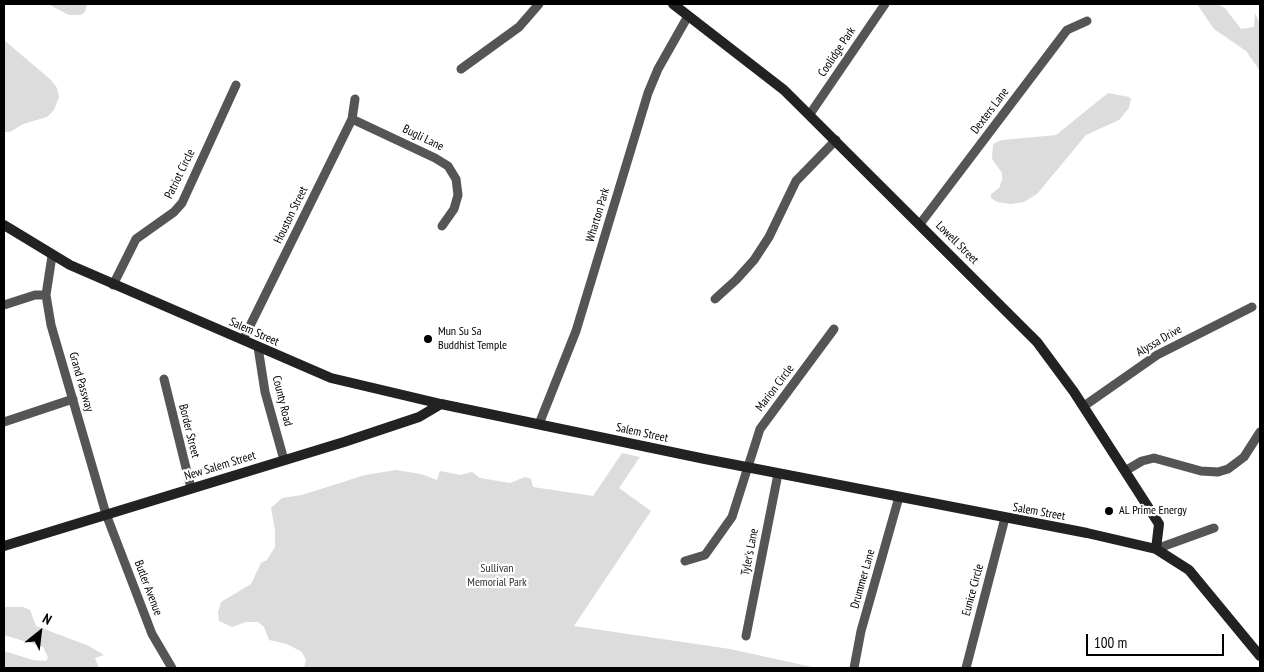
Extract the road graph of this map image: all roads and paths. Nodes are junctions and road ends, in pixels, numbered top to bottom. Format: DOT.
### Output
graph roads {
  1 [pos="538,4"];
  2 [pos="672,4"];
  3 [pos="885,4"];
  4 [pos="688,16"];
  5 [pos="1087,21"];
  6 [pos="461,69"];
  7 [pos="236,85"];
  8 [pos="355,99"];
  9 [pos="810,114"];
  10 [pos="352,119"];
  11 [pos="836,140"];
  12 [pos="920,224"];
  13 [pos="4,225"];
  14 [pos="442,226"];
  15 [pos="52,256"];
  16 [pos="113,285"];
  17 [pos="46,295"];
  18 [pos="715,299"];
  19 [pos="4,305"];
  20 [pos="1252,308"];
  21 [pos="834,329"];
  22 [pos="243,340"];
  23 [pos="258,347"];
  24 [pos="164,379"];
  25 [pos="406,396"];
  26 [pos="73,399"];
  27 [pos="441,404"];
  28 [pos="1084,406"];
  29 [pos="419,417"];
  30 [pos="4,422"];
  31 [pos="539,424"];
  32 [pos="1260,432"];
  33 [pos="284,460"];
  34 [pos="748,468"];
  35 [pos="1125,471"];
  36 [pos="778,474"];
  37 [pos="190,488"];
  38 [pos="899,497"];
  39 [pos="106,514"];
  40 [pos="1005,518"];
  41 [pos="1214,528"];
  42 [pos="4,546"];
  43 [pos="1156,549"];
  44 [pos="685,561"];
  45 [pos="746,636"];
  46 [pos="1260,656"];
  47 [pos="172,668"];
  48 [pos="854,668"];
  49 [pos="966,668"];
  1 -- 6 [label="street"];
  2 -- 4 [label="main road, Lowell Street"];
  3 -- 9 [label="street, Coolidge Park"];
  4 -- 9 [label="main road, Lowell Street"];
  4 -- 31 [label="street, Wharton Park"];
  5 -- 12 [label="street, Dexters Lane"];
  7 -- 16 [label="street, Patriot Circle"];
  8 -- 10 [label="street, Houston Street"];
  9 -- 11 [label="main road, Lowell Street"];
  10 -- 14 [label="street, Bugli Lane"];
  10 -- 22 [label="street, Houston Street"];
  11 -- 12 [label="main road, Lowell Street"];
  11 -- 18 [label="street"];
  12 -- 28 [label="main road, Lowell Street"];
  13 -- 15 [label="main road, Salem Street"];
  15 -- 16 [label="main road, Salem Street"];
  15 -- 17 [label="street, Grand Passway"];
  16 -- 22 [label="main road, Salem Street"];
  17 -- 19 [label="street"];
  17 -- 26 [label="street, Grand Passway"];
  20 -- 28 [label="street, Alyssa Drive"];
  21 -- 34 [label="street, Marion Circle"];
  22 -- 23 [label="main road, Salem Street"];
  23 -- 25 [label="main road, Salem Street"];
  23 -- 33 [label="street, County Road"];
  24 -- 37 [label="street, Border Street"];
  25 -- 27 [label="main road, Salem Street"];
  25 -- 29 [label="main road"];
  26 -- 30 [label="street"];
  26 -- 39 [label="street, Grand Passway"];
  27 -- 29 [label="main road, New Salem Street"];
  27 -- 31 [label="main road, Salem Street"];
  28 -- 35 [label="main road, Lowell Street"];
  29 -- 33 [label="main road, New Salem Street"];
  31 -- 34 [label="main road, Salem Street"];
  32 -- 35 [label="street"];
  33 -- 37 [label="main road, New Salem Street"];
  34 -- 36 [label="main road, Salem Street"];
  34 -- 44 [label="street, Marion Circle"];
  35 -- 43 [label="main road, Lowell Street"];
  36 -- 38 [label="main road, Salem Street"];
  36 -- 45 [label="street, Tyler's Lane"];
  37 -- 39 [label="main road, New Salem Street"];
  38 -- 40 [label="main road, Salem Street"];
  38 -- 48 [label="street, Drummer Lane"];
  39 -- 42 [label="main road, New Salem Street"];
  39 -- 47 [label="street, Butler Avenue"];
  40 -- 43 [label="main road, Salem Street"];
  40 -- 49 [label="street, Eunice Circle"];
  41 -- 43 [label="street"];
  43 -- 46 [label="main road, Salem Street"];
}
